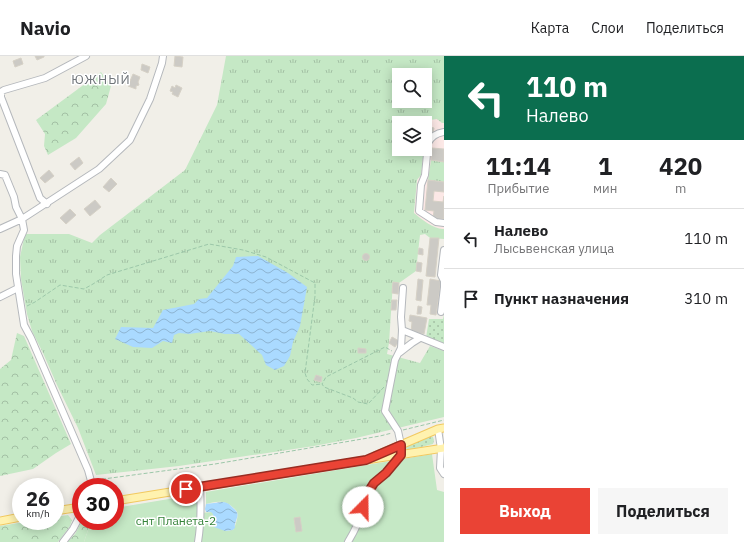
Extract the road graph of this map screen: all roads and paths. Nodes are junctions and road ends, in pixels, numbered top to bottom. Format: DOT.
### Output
graph roads {
  1 [pos="86,56"];
  2 [pos="163,56"];
  3 [pos="1,97"];
  4 [pos="444,132"];
  5 [pos="0,174"];
  6 [pos="47,204"];
  7 [pos="22,219"];
  8 [pos="444,223"];
  9 [pos="0,229"];
  10 [pos="444,250"];
  11 [pos="18,288"];
  12 [pos="403,288"];
  13 [pos="0,297"];
  14 [pos="22,309"];
  15 [pos="440,312"];
  16 [pos="402,330"];
  17 [pos="420,338"];
  18 [pos="444,347"];
  19 [pos="398,353"];
  20 [pos="392,377"];
  21 [pos="322,384"];
  22 [pos="444,420"];
  23 [pos="441,428"];
  24 [pos="398,431"];
  25 [pos="401,445"];
  26 [pos="443,449"];
  27 [pos="401,455"];
  28 [pos="366,460"];
  29 [pos="444,474"];
  30 [pos="89,478"];
  31 [pos="124,478"];
  32 [pos="200,487"];
  33 [pos="124,500"];
  34 [pos="12,519"];
  35 [pos="0,521"];
  36 [pos="73,530"];
  37 [pos="63,542"];
  38 [pos="198,542"];
  39 [pos="348,542"];
  1 -- 3 [label="street"];
  2 -- 6 [label="street"];
  3 -- 6 [label="street"];
  4 -- 8 [label="street"];
  5 -- 7 [label="street"];
  6 -- 7 [label="street"];
  7 -- 9 [label="street"];
  7 -- 11 [label="street"];
  10 -- 15 [label="street"];
  11 -- 13 [label="street"];
  11 -- 14 [label="street"];
  12 -- 16 [label="street"];
  14 -- 21 [label="path"];
  14 -- 30 [label="street"];
  16 -- 17 [label="street"];
  16 -- 19 [label="street"];
  17 -- 18 [label="street"];
  17 -- 19 [label="street"];
  19 -- 20 [label="street"];
  19 -- 21 [label="path"];
  20 -- 21 [label="path"];
  20 -- 24 [label="street"];
  22 -- 24 [label="path"];
  23 -- 25 [label="main road"];
  23 -- 26 [label="street"];
  24 -- 25 [label="street"];
  24 -- 31 [label="path"];
  25 -- 27 [label="street"];
  25 -- 28 [label="main road"];
  26 -- 27 [label="main road"];
  26 -- 29 [label="street"];
  27 -- 28 [label="main road"];
  27 -- 39 [label="street"];
  28 -- 32 [label="main road"];
  32 -- 33 [label="main road"];
  32 -- 38 [label="street"];
  34 -- 35 [label="main road"];
  36 -- 37 [label="street"];
}
